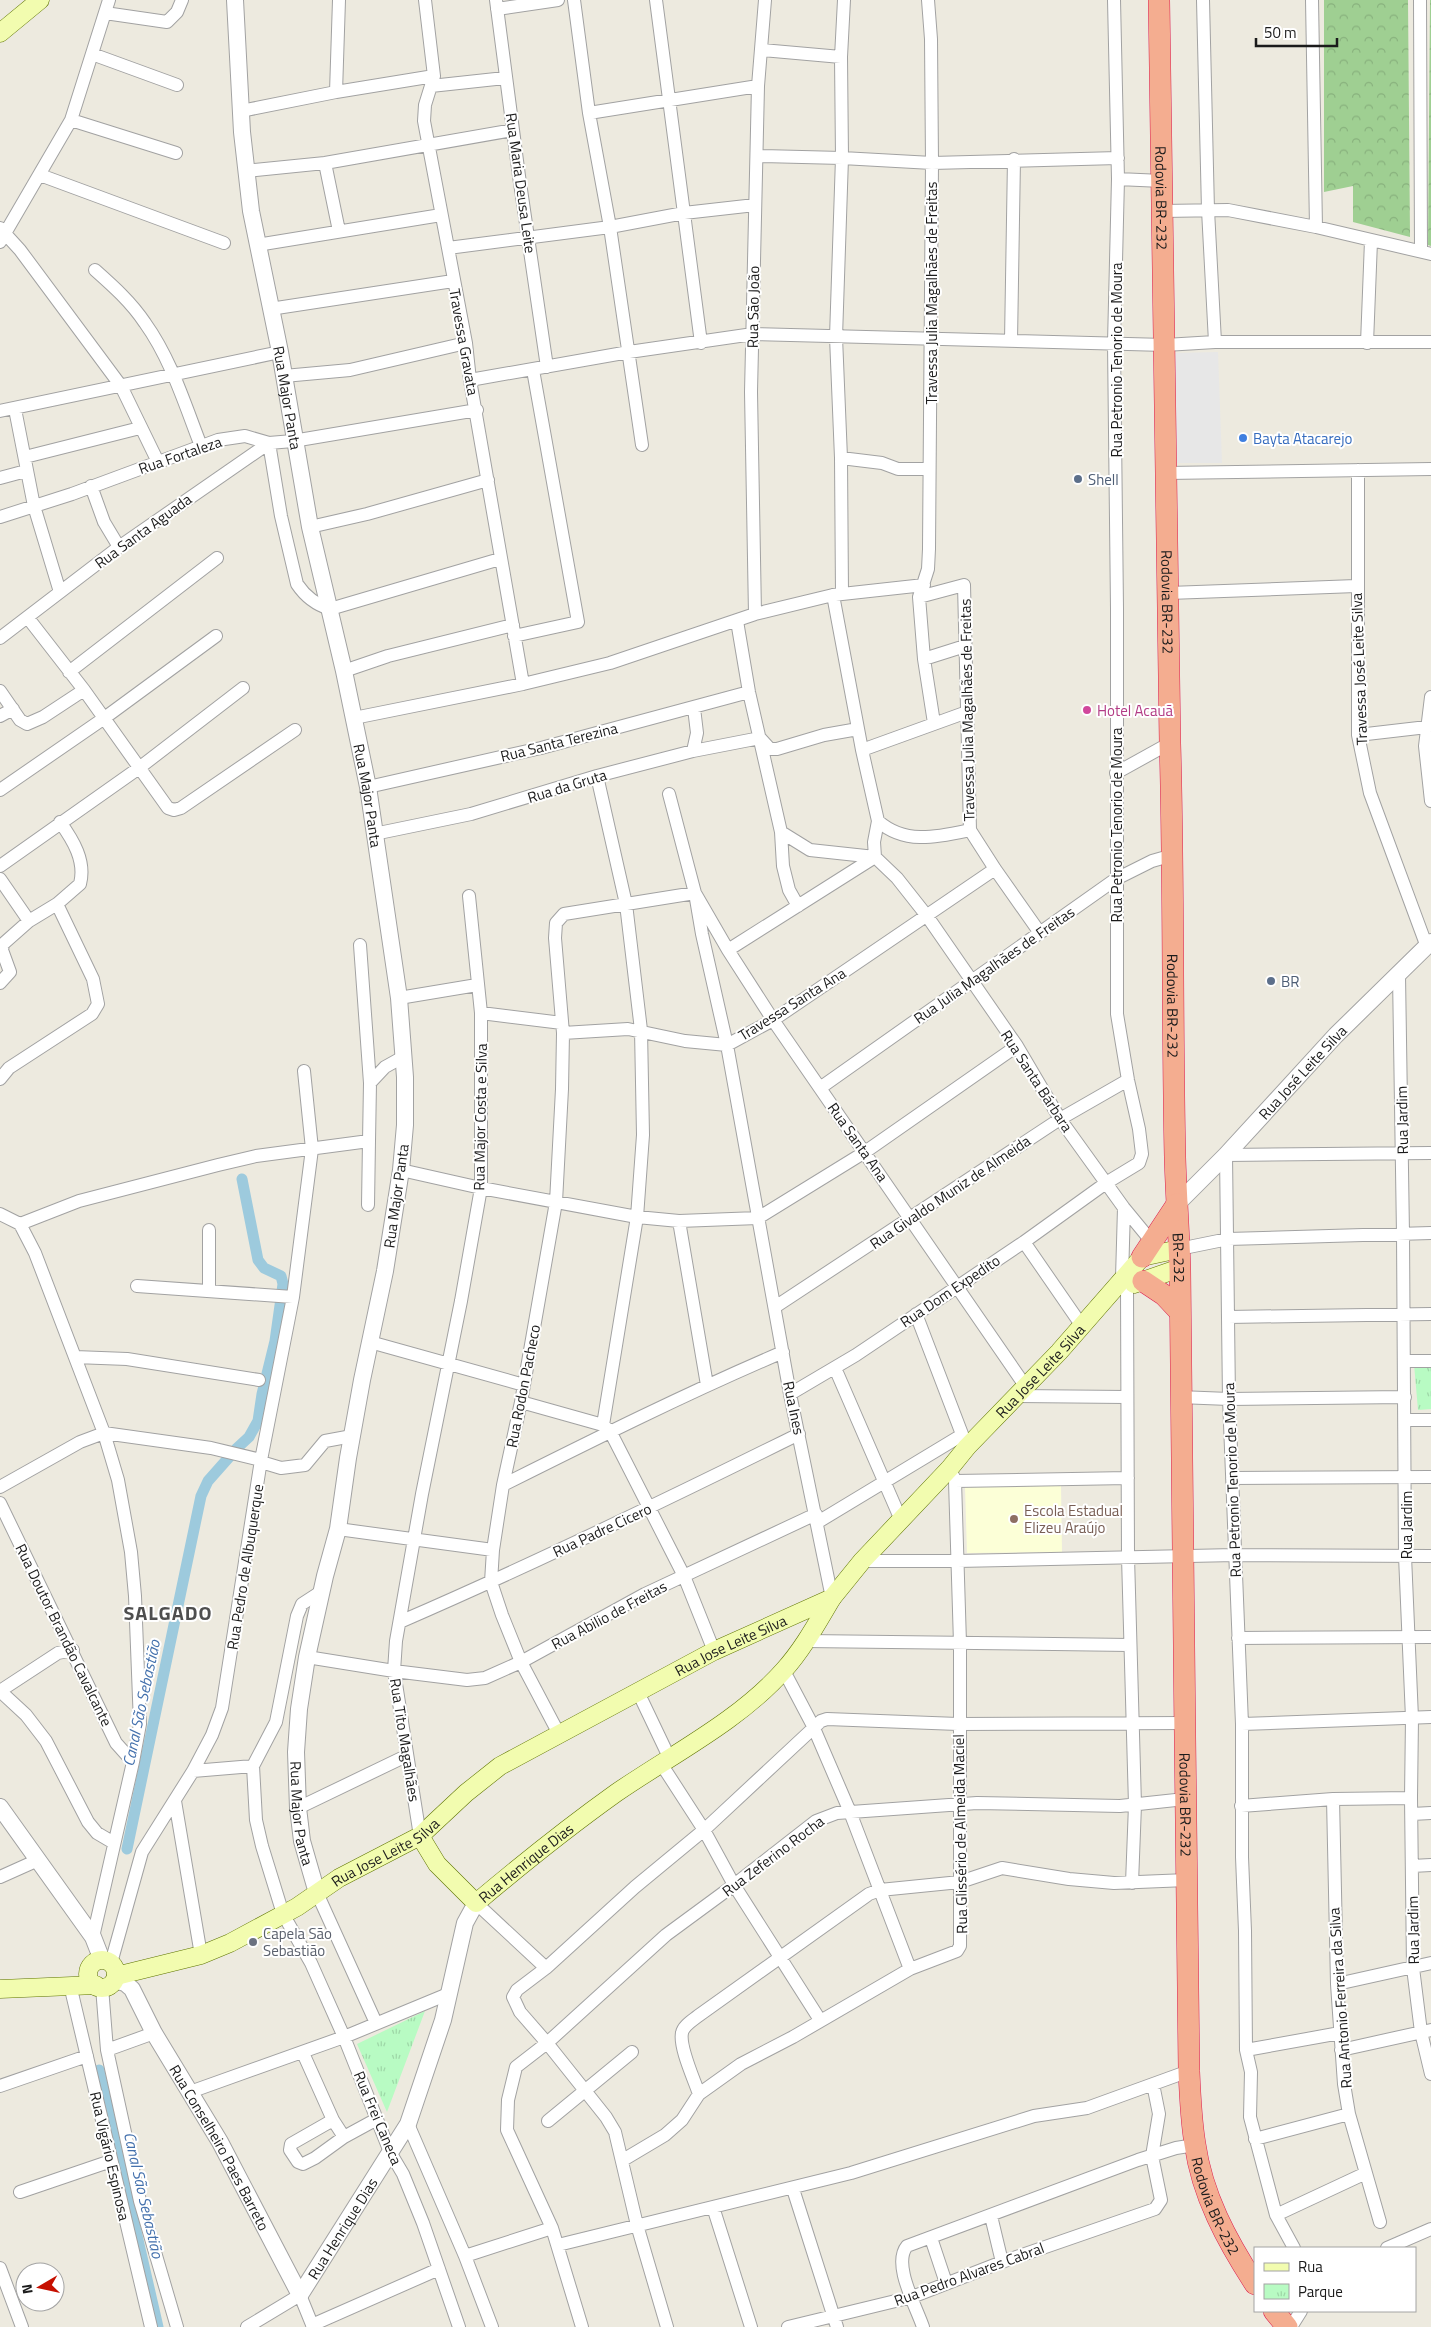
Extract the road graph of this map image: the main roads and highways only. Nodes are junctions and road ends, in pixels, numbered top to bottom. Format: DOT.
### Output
graph roads {
  1 [pos="40,0"];
  2 [pos="1159,0"];
  3 [pos="0,33"];
  4 [pos="1177,1204"];
  5 [pos="1147,1250"];
  6 [pos="1179,1258"];
  7 [pos="1126,1285"];
  8 [pos="1179,1311"];
  9 [pos="832,1598"];
  10 [pos="420,1836"];
  11 [pos="476,1903"];
  12 [pos="0,1989"];
  13 [pos="1254,2282"];
  14 [pos="1275,2312"];
  15 [pos="1287,2327"];
  1 -- 3 [label="main road"];
  2 -- 4 [label="highway, Rodovia BR-232 / BR-232"];
  4 -- 5 [label="highway"];
  4 -- 6 [label="highway, BR-232 / BR-232"];
  5 -- 6 [label="main road"];
  5 -- 7 [label="main road, Rua Jose Leite Silva"];
  6 -- 7 [label="main road, Rua Jose Leite Silva"];
  6 -- 8 [label="highway, BR-232 / BR-232"];
  7 -- 8 [label="highway"];
  7 -- 9 [label="main road, Rua Jose Leite Silva"];
  8 -- 13 [label="highway, Rodovia BR-232 / BR-232"];
  9 -- 10 [label="main road, Rua Jose Leite Silva"];
  9 -- 11 [label="main road, Rua Henrique Dias"];
  10 -- 11 [label="main road, Rua Tito Magalhães"];
  10 -- 12 [label="main road, Rua Jose Leite Silva"];
  14 -- 15 [label="highway"];
}
